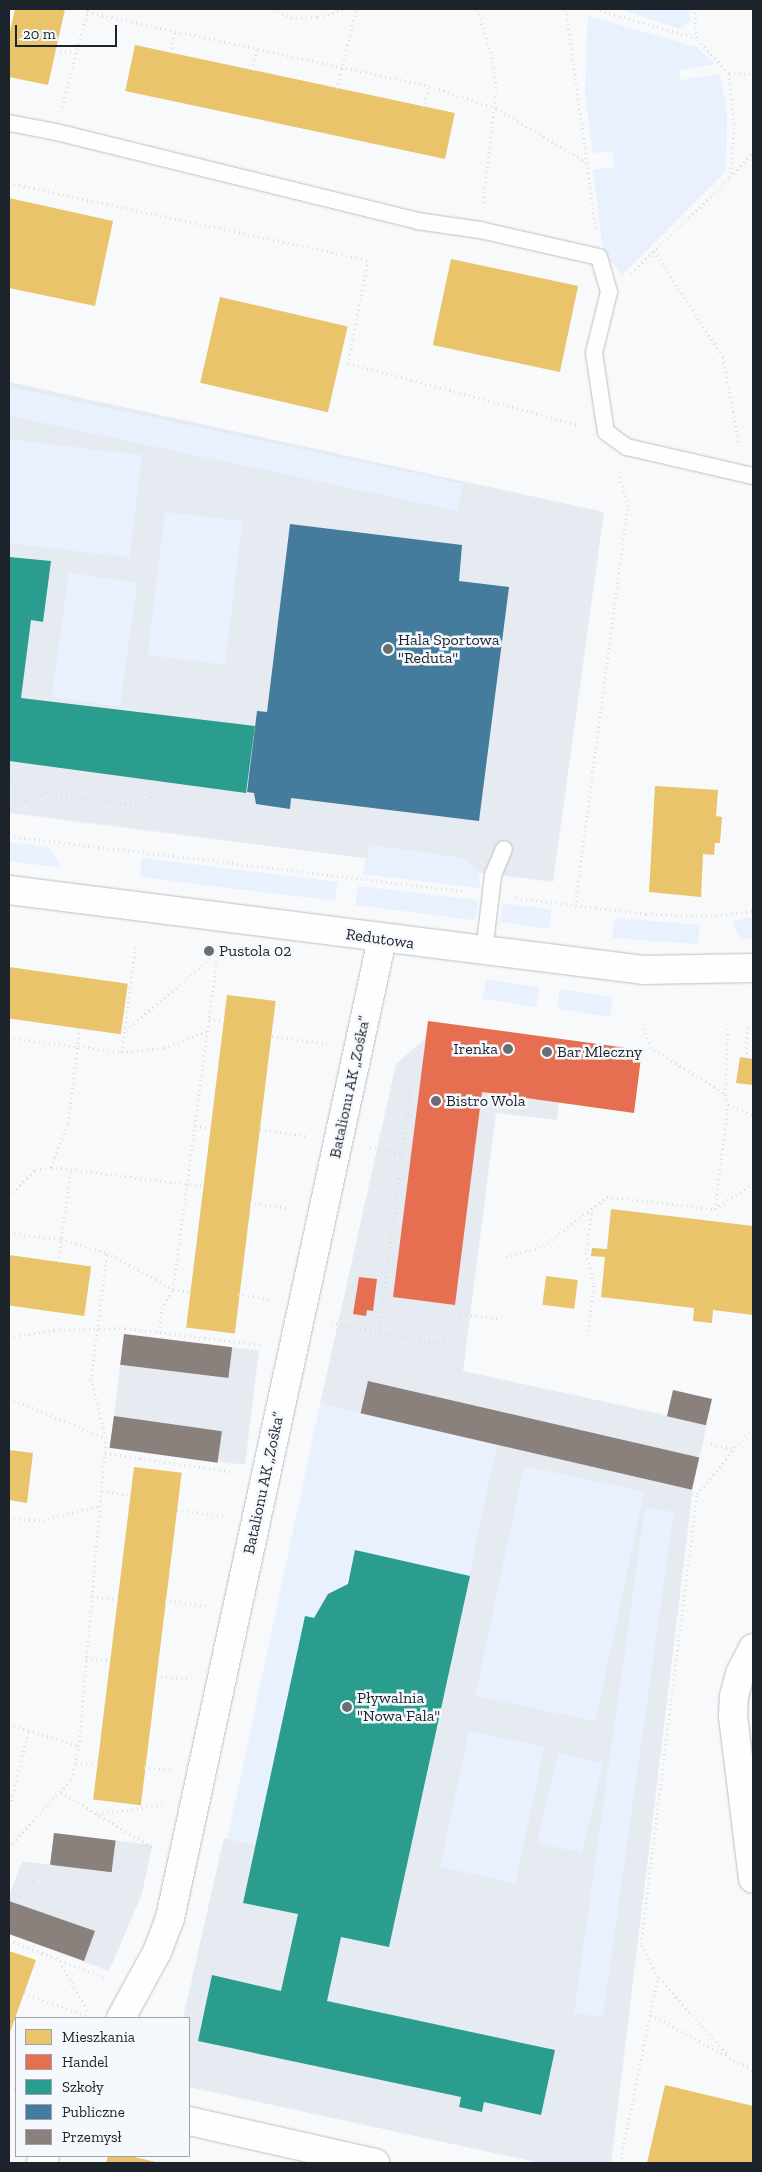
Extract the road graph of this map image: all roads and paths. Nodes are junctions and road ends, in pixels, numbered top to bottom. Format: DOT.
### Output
graph roads {
  1 [pos="273,9"];
  2 [pos="344,9"];
  3 [pos="356,9"];
  4 [pos="477,9"];
  5 [pos="566,9"];
  6 [pos="595,9"];
  7 [pos="695,9"];
  8 [pos="87,10"];
  9 [pos="175,31"];
  10 [pos="696,38"];
  11 [pos="257,49"];
  12 [pos="55,50"];
  13 [pos="170,52"];
  14 [pos="76,53"];
  15 [pos="344,68"];
  16 [pos="252,70"];
  17 [pos="728,73"];
  18 [pos="753,74"];
  19 [pos="429,86"];
  20 [pos="337,90"];
  21 [pos="423,108"];
  22 [pos="496,108"];
  23 [pos="9,123"];
  24 [pos="56,132"];
  25 [pos="753,152"];
  26 [pos="586,162"];
  27 [pos="730,178"];
  28 [pos="9,183"];
  29 [pos="480,230"];
  30 [pos="654,251"];
  31 [pos="600,257"];
  32 [pos="609,292"];
  33 [pos="606,432"];
  34 [pos="748,475"];
  35 [pos="10,762"];
  36 [pos="9,769"];
  37 [pos="9,777"];
  38 [pos="153,780"];
  39 [pos="9,799"];
  40 [pos="28,801"];
  41 [pos="9,836"];
  42 [pos="504,849"];
  43 [pos="9,890"];
  44 [pos="490,894"];
  45 [pos="575,906"];
  46 [pos="753,911"];
  47 [pos="382,939"];
  48 [pos="136,942"];
  49 [pos="484,952"];
  50 [pos="753,968"];
  51 [pos="209,1019"];
  52 [pos="224,1021"];
  53 [pos="748,1024"];
  54 [pos="728,1025"];
  55 [pos="80,1027"];
  56 [pos="644,1028"];
  57 [pos="126,1030"];
  58 [pos="207,1031"];
  59 [pos="272,1036"];
  60 [pos="9,1038"];
  61 [pos="330,1044"];
  62 [pos="78,1046"];
  63 [pos="122,1052"];
  64 [pos="746,1058"];
  65 [pos="411,1084"];
  66 [pos="725,1094"];
  67 [pos="728,1105"];
  68 [pos="753,1114"];
  69 [pos="195,1126"];
  70 [pos="210,1128"];
  71 [pos="260,1128"];
  72 [pos="310,1136"];
  73 [pos="370,1147"];
  74 [pos="402,1154"];
  75 [pos="50,1167"];
  76 [pos="71,1170"];
  77 [pos="753,1184"];
  78 [pos="187,1185"];
  79 [pos="203,1186"];
  80 [pos="9,1196"];
  81 [pos="250,1203"];
  82 [pos="294,1209"];
  83 [pos="592,1209"];
  84 [pos="715,1209"];
  85 [pos="9,1232"];
  86 [pos="61,1239"];
  87 [pos="107,1253"];
  88 [pos="506,1257"];
  89 [pos="58,1262"];
  90 [pos="173,1289"];
  91 [pos="190,1292"];
  92 [pos="238,1294"];
  93 [pos="274,1300"];
  94 [pos="499,1319"];
  95 [pos="331,1322"];
  96 [pos="97,1330"];
  97 [pos="588,1331"];
  98 [pos="159,1332"];
  99 [pos="379,1332"];
  100 [pos="9,1337"];
  101 [pos="264,1345"];
  102 [pos="9,1398"];
  103 [pos="753,1427"];
  104 [pos="106,1438"];
  105 [pos="711,1444"];
  106 [pos="735,1449"];
  107 [pos="105,1453"];
  108 [pos="237,1472"];
  109 [pos="102,1491"];
  110 [pos="130,1495"];
  111 [pos="100,1506"];
  112 [pos="177,1510"];
  113 [pos="228,1516"];
  114 [pos="9,1519"];
  115 [pos="92,1596"];
  116 [pos="117,1600"];
  117 [pos="166,1600"];
  118 [pos="208,1606"];
  119 [pos="753,1648"];
  120 [pos="86,1658"];
  121 [pos="109,1660"];
  122 [pos="156,1676"];
  123 [pos="192,1680"];
  124 [pos="9,1724"];
  125 [pos="29,1730"];
  126 [pos="79,1746"];
  127 [pos="76,1762"];
  128 [pos="95,1765"];
  129 [pos="144,1767"];
  130 [pos="173,1770"];
  131 [pos="61,1792"];
  132 [pos="166,1804"];
  133 [pos="9,1810"];
  134 [pos="97,1814"];
  135 [pos="9,1847"];
  136 [pos="156,1849"];
  137 [pos="36,1878"];
  138 [pos="753,1879"];
  139 [pos="9,1898"];
  140 [pos="9,1940"];
  141 [pos="59,1960"];
  142 [pos="658,1977"];
  143 [pos="110,1980"];
  144 [pos="24,1993"];
  145 [pos="651,2014"];
  146 [pos="122,2017"];
  147 [pos="730,2058"];
  148 [pos="739,2063"];
  149 [pos="753,2065"];
  150 [pos="753,2071"];
  151 [pos="190,2121"];
  152 [pos="375,2163"];
  153 [pos="620,2163"];
  1 -- 2 [label="path"];
  3 -- 15 [label="path"];
  4 -- 22 [label="path"];
  5 -- 26 [label="path"];
  6 -- 10 [label="path"];
  7 -- 10 [label="path"];
  8 -- 9 [label="path"];
  8 -- 14 [label="path"];
  9 -- 11 [label="path"];
  9 -- 13 [label="path"];
  10 -- 17 [label="path"];
  11 -- 15 [label="path"];
  11 -- 16 [label="path"];
  12 -- 14 [label="path"];
  14 -- 24 [label="path"];
  15 -- 19 [label="path"];
  15 -- 20 [label="path"];
  17 -- 18 [label="path"];
  17 -- 27 [label="path"];
  19 -- 21 [label="path"];
  19 -- 22 [label="path"];
  22 -- 26 [label="path"];
  22 -- 29 [label="path"];
  23 -- 24 [label="lane"];
  24 -- 29 [label="lane"];
  25 -- 27 [label="path"];
  26 -- 31 [label="path"];
  27 -- 30 [label="path"];
  28 -- 33 [label="path"];
  29 -- 31 [label="lane"];
  30 -- 32 [label="path"];
  30 -- 34 [label="path"];
  31 -- 32 [label="lane"];
  32 -- 33 [label="lane"];
  33 -- 34 [label="lane"];
  33 -- 45 [label="path"];
  35 -- 36 [label="path"];
  37 -- 40 [label="path"];
  38 -- 40 [label="path"];
  39 -- 40 [label="path"];
  41 -- 44 [label="path"];
  42 -- 44 [label="lane"];
  43 -- 47 [label="street, Redutowa"];
  44 -- 45 [label="path"];
  44 -- 49 [label="lane"];
  45 -- 46 [label="path"];
  47 -- 49 [label="street, Redutowa"];
  47 -- 146 [label="street, Batalionu AK „Zośka”"];
  48 -- 57 [label="path"];
  49 -- 50 [label="street, Redutowa"];
  51 -- 52 [label="path"];
  51 -- 57 [label="path"];
  51 -- 58 [label="path"];
  53 -- 64 [label="path"];
  54 -- 66 [label="path"];
  55 -- 62 [label="path"];
  56 -- 66 [label="path"];
  57 -- 63 [label="path"];
  58 -- 63 [label="path"];
  58 -- 69 [label="path"];
  59 -- 61 [label="path"];
  60 -- 62 [label="path"];
  62 -- 63 [label="path"];
  62 -- 75 [label="path"];
  65 -- 74 [label="path"];
  66 -- 67 [label="path"];
  67 -- 68 [label="path"];
  67 -- 84 [label="path"];
  69 -- 70 [label="path"];
  69 -- 78 [label="path"];
  71 -- 72 [label="path"];
  73 -- 74 [label="path"];
  74 -- 99 [label="path"];
  75 -- 76 [label="path"];
  75 -- 80 [label="path"];
  76 -- 78 [label="path"];
  76 -- 86 [label="path"];
  77 -- 84 [label="path"];
  78 -- 79 [label="path"];
  78 -- 90 [label="path"];
  81 -- 82 [label="path"];
  83 -- 84 [label="path"];
  83 -- 88 [label="path"];
  83 -- 97 [label="path"];
  85 -- 86 [label="path"];
  86 -- 87 [label="path"];
  86 -- 89 [label="path"];
  87 -- 90 [label="path"];
  87 -- 96 [label="path"];
  90 -- 91 [label="path"];
  90 -- 98 [label="path"];
  92 -- 93 [label="path"];
  94 -- 99 [label="path"];
  95 -- 99 [label="path"];
  96 -- 98 [label="path"];
  96 -- 100 [label="path"];
  96 -- 104 [label="path"];
  98 -- 101 [label="path"];
  102 -- 104 [label="path"];
  103 -- 106 [label="path"];
  104 -- 107 [label="path"];
  105 -- 106 [label="path"];
  106 -- 142 [label="path"];
  107 -- 108 [label="path"];
  107 -- 109 [label="path"];
  109 -- 110 [label="path"];
  109 -- 111 [label="path"];
  111 -- 114 [label="path"];
  111 -- 115 [label="path"];
  112 -- 113 [label="path"];
  115 -- 116 [label="path"];
  115 -- 120 [label="path"];
  117 -- 118 [label="path"];
  119 -- 138 [label="street"];
  120 -- 121 [label="path"];
  120 -- 126 [label="path"];
  122 -- 123 [label="path"];
  124 -- 125 [label="path"];
  125 -- 126 [label="path"];
  125 -- 133 [label="path"];
  126 -- 127 [label="path"];
  127 -- 128 [label="path"];
  127 -- 131 [label="path"];
  129 -- 130 [label="path"];
  131 -- 134 [label="path"];
  131 -- 135 [label="path"];
  132 -- 134 [label="path"];
  134 -- 136 [label="path"];
  137 -- 139 [label="path"];
  140 -- 141 [label="path"];
  141 -- 143 [label="path"];
  141 -- 144 [label="path"];
  142 -- 145 [label="path"];
  142 -- 147 [label="path"];
  145 -- 147 [label="path"];
  145 -- 153 [label="path"];
  147 -- 148 [label="path"];
  148 -- 149 [label="path"];
  148 -- 150 [label="path"];
  151 -- 152 [label="street"];
}
